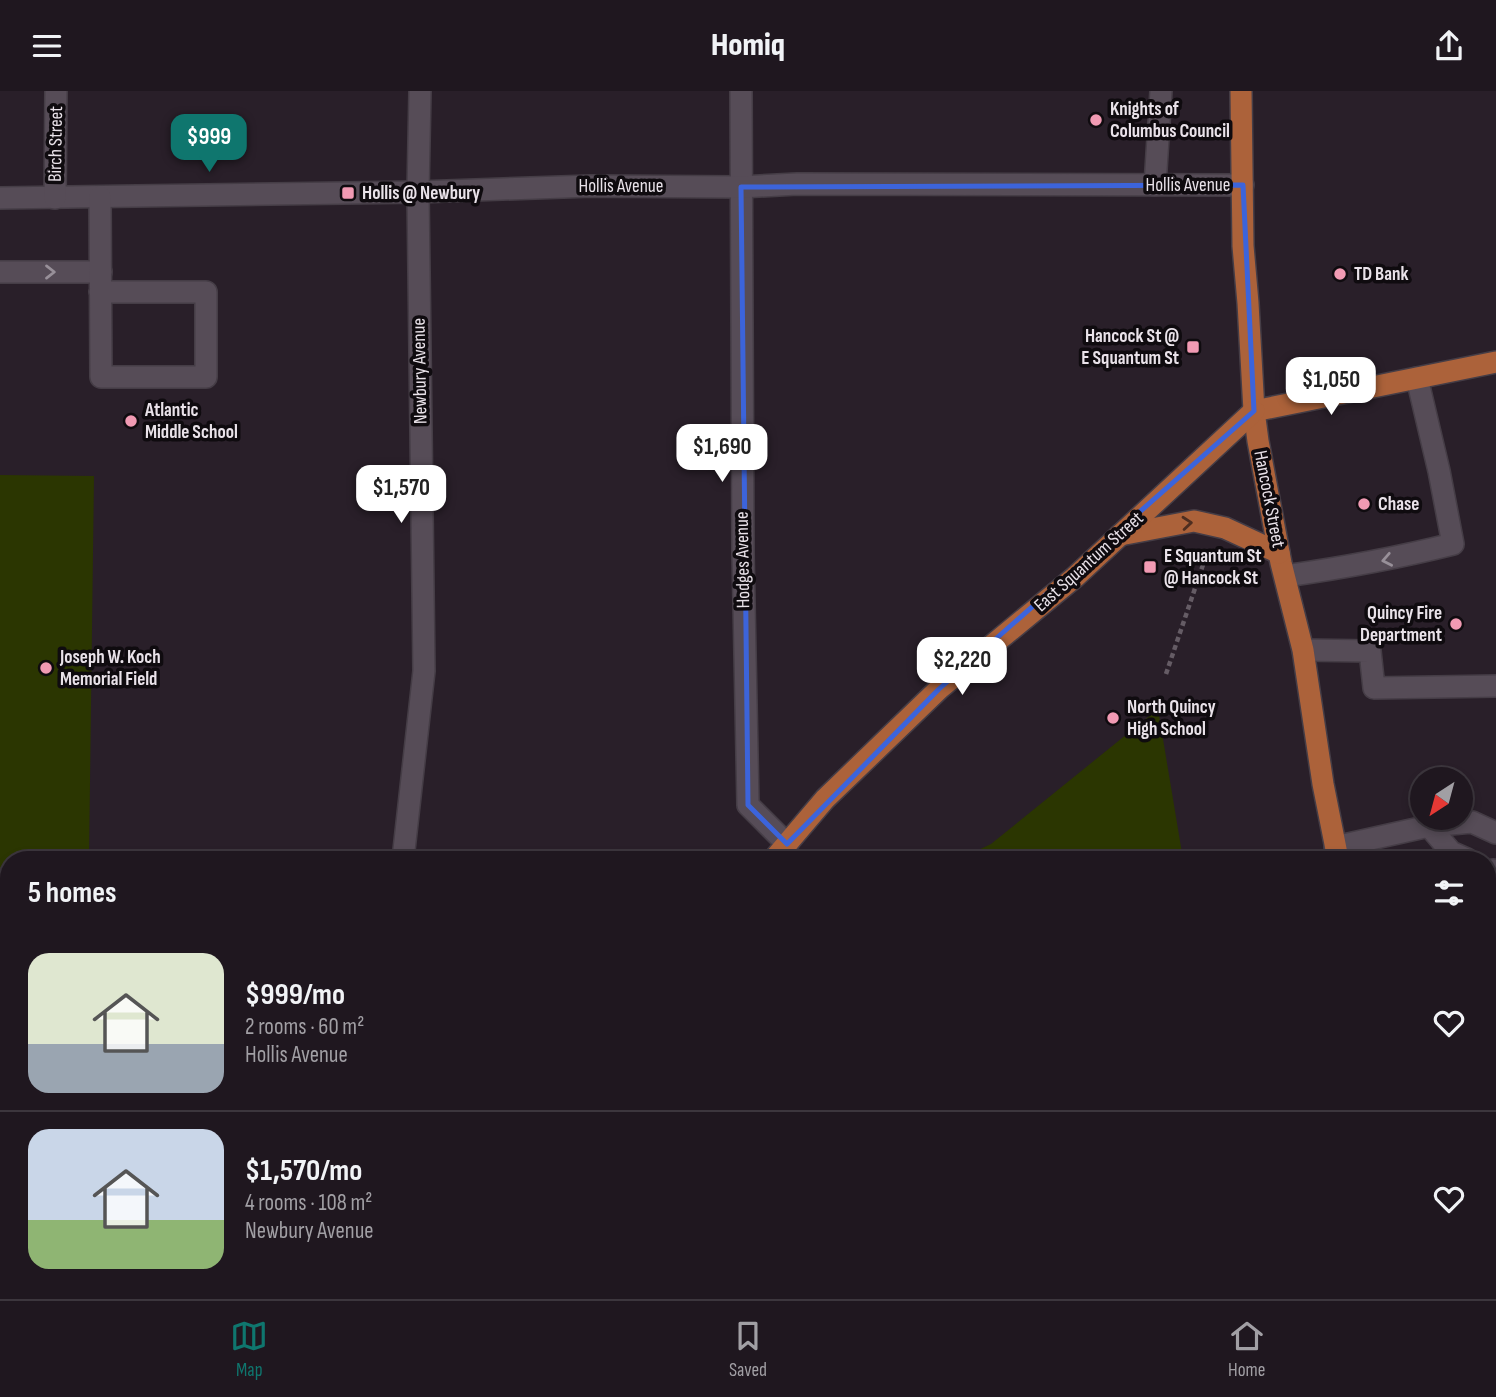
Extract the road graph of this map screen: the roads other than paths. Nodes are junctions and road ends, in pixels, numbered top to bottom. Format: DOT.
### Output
graph roads {
  1 [pos="56,91"];
  2 [pos="420,91"];
  3 [pos="741,91"];
  4 [pos="1161,91"];
  5 [pos="1241,91"];
  6 [pos="1155,185"];
  7 [pos="1243,185"];
  8 [pos="741,187"];
  9 [pos="418,192"];
  10 [pos="100,197"];
  11 [pos="0,198"];
  12 [pos="55,198"];
  13 [pos="0,272"];
  14 [pos="100,282"];
  15 [pos="1495,365"];
  16 [pos="1417,378"];
  17 [pos="1254,411"];
  18 [pos="1120,535"];
  19 [pos="1279,554"];
  20 [pos="1285,576"];
  21 [pos="1303,650"];
  22 [pos="1496,686"];
  23 [pos="1474,824"];
  24 [pos="1415,830"];
  25 [pos="1432,830"];
  26 [pos="1496,833"];
  27 [pos="404,851"];
  28 [pos="779,851"];
  29 [pos="781,851"];
  30 [pos="1337,851"];
  31 [pos="1344,851"];
  32 [pos="1450,851"];
  1 -- 12 [label="street, Birch Street"];
  2 -- 9 [label="street, Newbury Avenue"];
  3 -- 8 [label="street, Hodges Avenue"];
  4 -- 6 [label="street"];
  5 -- 7 [label="main road, Hancock Street"];
  6 -- 7 [label="street, Hollis Avenue"];
  6 -- 8 [label="street, Hollis Avenue"];
  7 -- 17 [label="main road, Hancock Street"];
  8 -- 9 [label="street, Hollis Avenue"];
  8 -- 28 [label="street, Hodges Avenue"];
  9 -- 10 [label="street, Hollis Avenue"];
  9 -- 27 [label="street, Newbury Avenue"];
  10 -- 12 [label="street, Hollis Avenue"];
  10 -- 14 [label="street"];
  11 -- 12 [label="street, Hollis Avenue"];
  13 -- 14 [label="street, one-way"];
  14 -- 14 [label="street"];
  15 -- 16 [label="main road"];
  16 -- 17 [label="main road"];
  16 -- 20 [label="street, one-way"];
  17 -- 18 [label="main road, East Squantum Street"];
  17 -- 19 [label="main road, Hancock Street"];
  18 -- 19 [label="main road, one-way"];
  18 -- 29 [label="main road, East Squantum Street"];
  19 -- 20 [label="main road, Hancock Street"];
  20 -- 21 [label="main road, Hancock Street"];
  21 -- 22 [label="street"];
  21 -- 30 [label="main road, Hancock Street"];
  23 -- 26 [label="street"];
  24 -- 31 [label="street"];
  25 -- 32 [label="street"];
}
